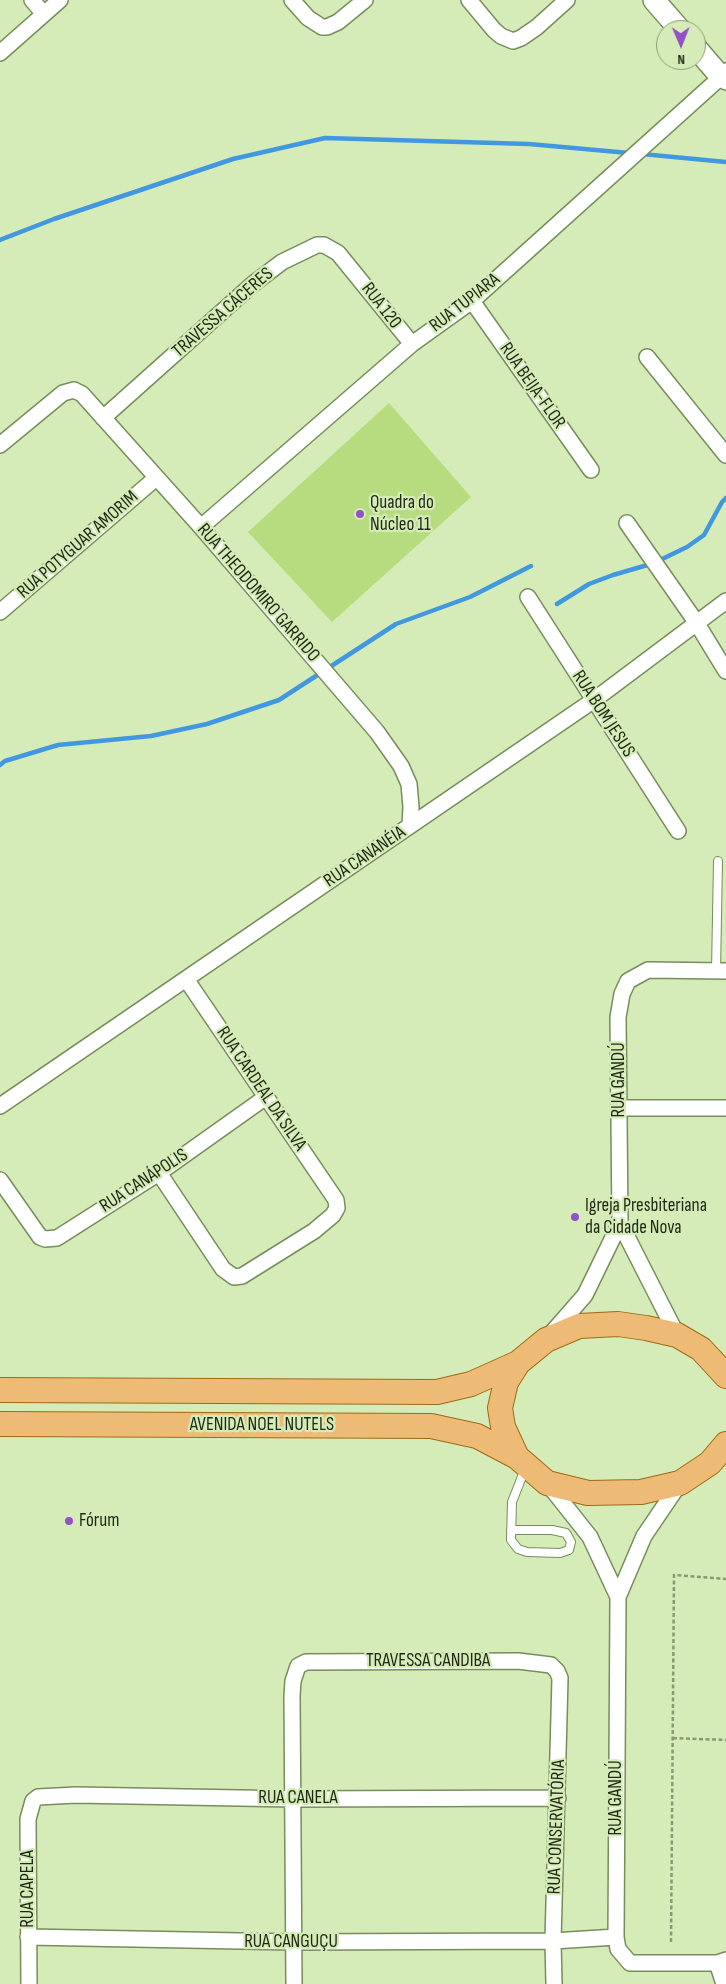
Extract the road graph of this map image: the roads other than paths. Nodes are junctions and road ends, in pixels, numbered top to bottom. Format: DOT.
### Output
graph roads {
  1 [pos="32,0"];
  2 [pos="60,0"];
  3 [pos="292,0"];
  4 [pos="364,0"];
  5 [pos="469,0"];
  6 [pos="567,0"];
  7 [pos="654,0"];
  8 [pos="44,14"];
  9 [pos="671,20"];
  10 [pos="0,53"];
  11 [pos="706,59"];
  12 [pos="724,78"];
  13 [pos="351,267"];
  14 [pos="472,301"];
  15 [pos="412,344"];
  16 [pos="648,357"];
  17 [pos="103,418"];
  18 [pos="0,445"];
  19 [pos="726,455"];
  20 [pos="592,470"];
  21 [pos="156,478"];
  22 [pos="627,524"];
  23 [pos="200,527"];
  24 [pos="528,597"];
  25 [pos="726,601"];
  26 [pos="0,612"];
  27 [pos="696,622"];
  28 [pos="726,671"];
  29 [pos="594,700"];
  30 [pos="410,826"];
  31 [pos="678,831"];
  32 [pos="718,861"];
  33 [pos="721,971"];
  34 [pos="186,979"];
  35 [pos="266,1097"];
  36 [pos="0,1106"];
  37 [pos="619,1108"];
  38 [pos="726,1108"];
  39 [pos="159,1173"];
  40 [pos="0,1180"];
  41 [pos="620,1223"];
  42 [pos="677,1335"];
  43 [pos="546,1340"];
  44 [pos="518,1363"];
  45 [pos="726,1375"];
  46 [pos="0,1390"];
  47 [pos="0,1424"];
  48 [pos="726,1444"];
  49 [pos="522,1461"];
  50 [pos="547,1483"];
  51 [pos="680,1483"];
  52 [pos="511,1530"];
  53 [pos="618,1597"];
  54 [pos="557,1670"];
  55 [pos="38,1797"];
  56 [pos="558,1798"];
  57 [pos="294,1799"];
  58 [pos="616,1936"];
  59 [pos="28,1937"];
  60 [pos="553,1941"];
  61 [pos="294,1942"];
  62 [pos="722,1962"];
  63 [pos="29,1984"];
  64 [pos="294,1984"];
  65 [pos="554,1984"];
  66 [pos="724,1984"];
  1 -- 8 [label="street"];
  2 -- 8 [label="street"];
  3 -- 4 [label="street"];
  5 -- 6 [label="street"];
  7 -- 9 [label="street"];
  8 -- 10 [label="street"];
  11 -- 12 [label="street"];
  12 -- 14 [label="street, RUA TUPIARA"];
  13 -- 15 [label="street, RUA 120"];
  13 -- 17 [label="street, TRAVESSA CÁCERES"];
  14 -- 15 [label="street, RUA TUPIARA"];
  14 -- 20 [label="street, RUA BEIJA-FLOR"];
  15 -- 23 [label="street, RUA TUPIARA"];
  16 -- 19 [label="street"];
  17 -- 18 [label="street, RUA THEODOMIRO GARRIDO"];
  17 -- 21 [label="street, RUA THEODOMIRO GARRIDO"];
  21 -- 23 [label="street, RUA THEODOMIRO GARRIDO"];
  21 -- 26 [label="street, RUA POTYGUAR AMORIM"];
  22 -- 27 [label="street"];
  23 -- 30 [label="street, RUA THEODOMIRO GARRIDO"];
  24 -- 29 [label="street, RUA BOM JESUS"];
  25 -- 27 [label="street, RUA CANANÉIA"];
  27 -- 28 [label="street"];
  27 -- 29 [label="street, RUA CANANÉIA"];
  29 -- 30 [label="street, RUA CANANÉIA"];
  29 -- 31 [label="street, RUA BOM JESUS"];
  30 -- 34 [label="street, RUA CANANÉIA"];
  32 -- 33 [label="lane"];
  33 -- 37 [label="street, RUA GANDÚ"];
  34 -- 35 [label="street, RUA CARDEAL DA SILVA"];
  34 -- 36 [label="street, RUA CANANÉIA"];
  35 -- 39 [label="street, RUA CANÁPOLIS"];
  35 -- 39 [label="street, RUA CARDEAL DA SILVA"];
  37 -- 38 [label="street"];
  37 -- 41 [label="street, RUA GANDÚ"];
  39 -- 40 [label="street, RUA CANÁPOLIS"];
  41 -- 42 [label="street, RUA GANDÚ"];
  41 -- 43 [label="street, RUA GANDÚ"];
  42 -- 43 [label="main road"];
  42 -- 45 [label="main road"];
  43 -- 44 [label="main road"];
  44 -- 46 [label="main road, AVENIDA NOEL NUTELS"];
  44 -- 49 [label="main road"];
  47 -- 49 [label="main road, AVENIDA NOEL NUTELS"];
  48 -- 51 [label="main road"];
  49 -- 50 [label="main road"];
  49 -- 52 [label="lane"];
  50 -- 51 [label="main road"];
  50 -- 53 [label="street, RUA GANDÚ"];
  51 -- 53 [label="street, RUA GANDÚ"];
  52 -- 52 [label="lane"];
  53 -- 58 [label="street, RUA GANDÚ"];
  54 -- 56 [label="street, RUA CONSERVATÓRIA"];
  54 -- 57 [label="street, TRAVESSA CANDIBA"];
  55 -- 57 [label="street, RUA CANELA"];
  55 -- 59 [label="street, RUA CAPELA"];
  56 -- 57 [label="street, RUA CANELA"];
  56 -- 60 [label="street, RUA CONSERVATÓRIA"];
  57 -- 61 [label="street"];
  58 -- 60 [label="street"];
  58 -- 62 [label="street"];
  59 -- 61 [label="street, RUA CANGUÇU"];
  59 -- 63 [label="street, RUA CAPELA"];
  60 -- 61 [label="street, RUA CANGUÇU"];
  60 -- 65 [label="street, RUA CONSERVATÓRIA"];
  61 -- 64 [label="street"];
  62 -- 66 [label="street"];
}
